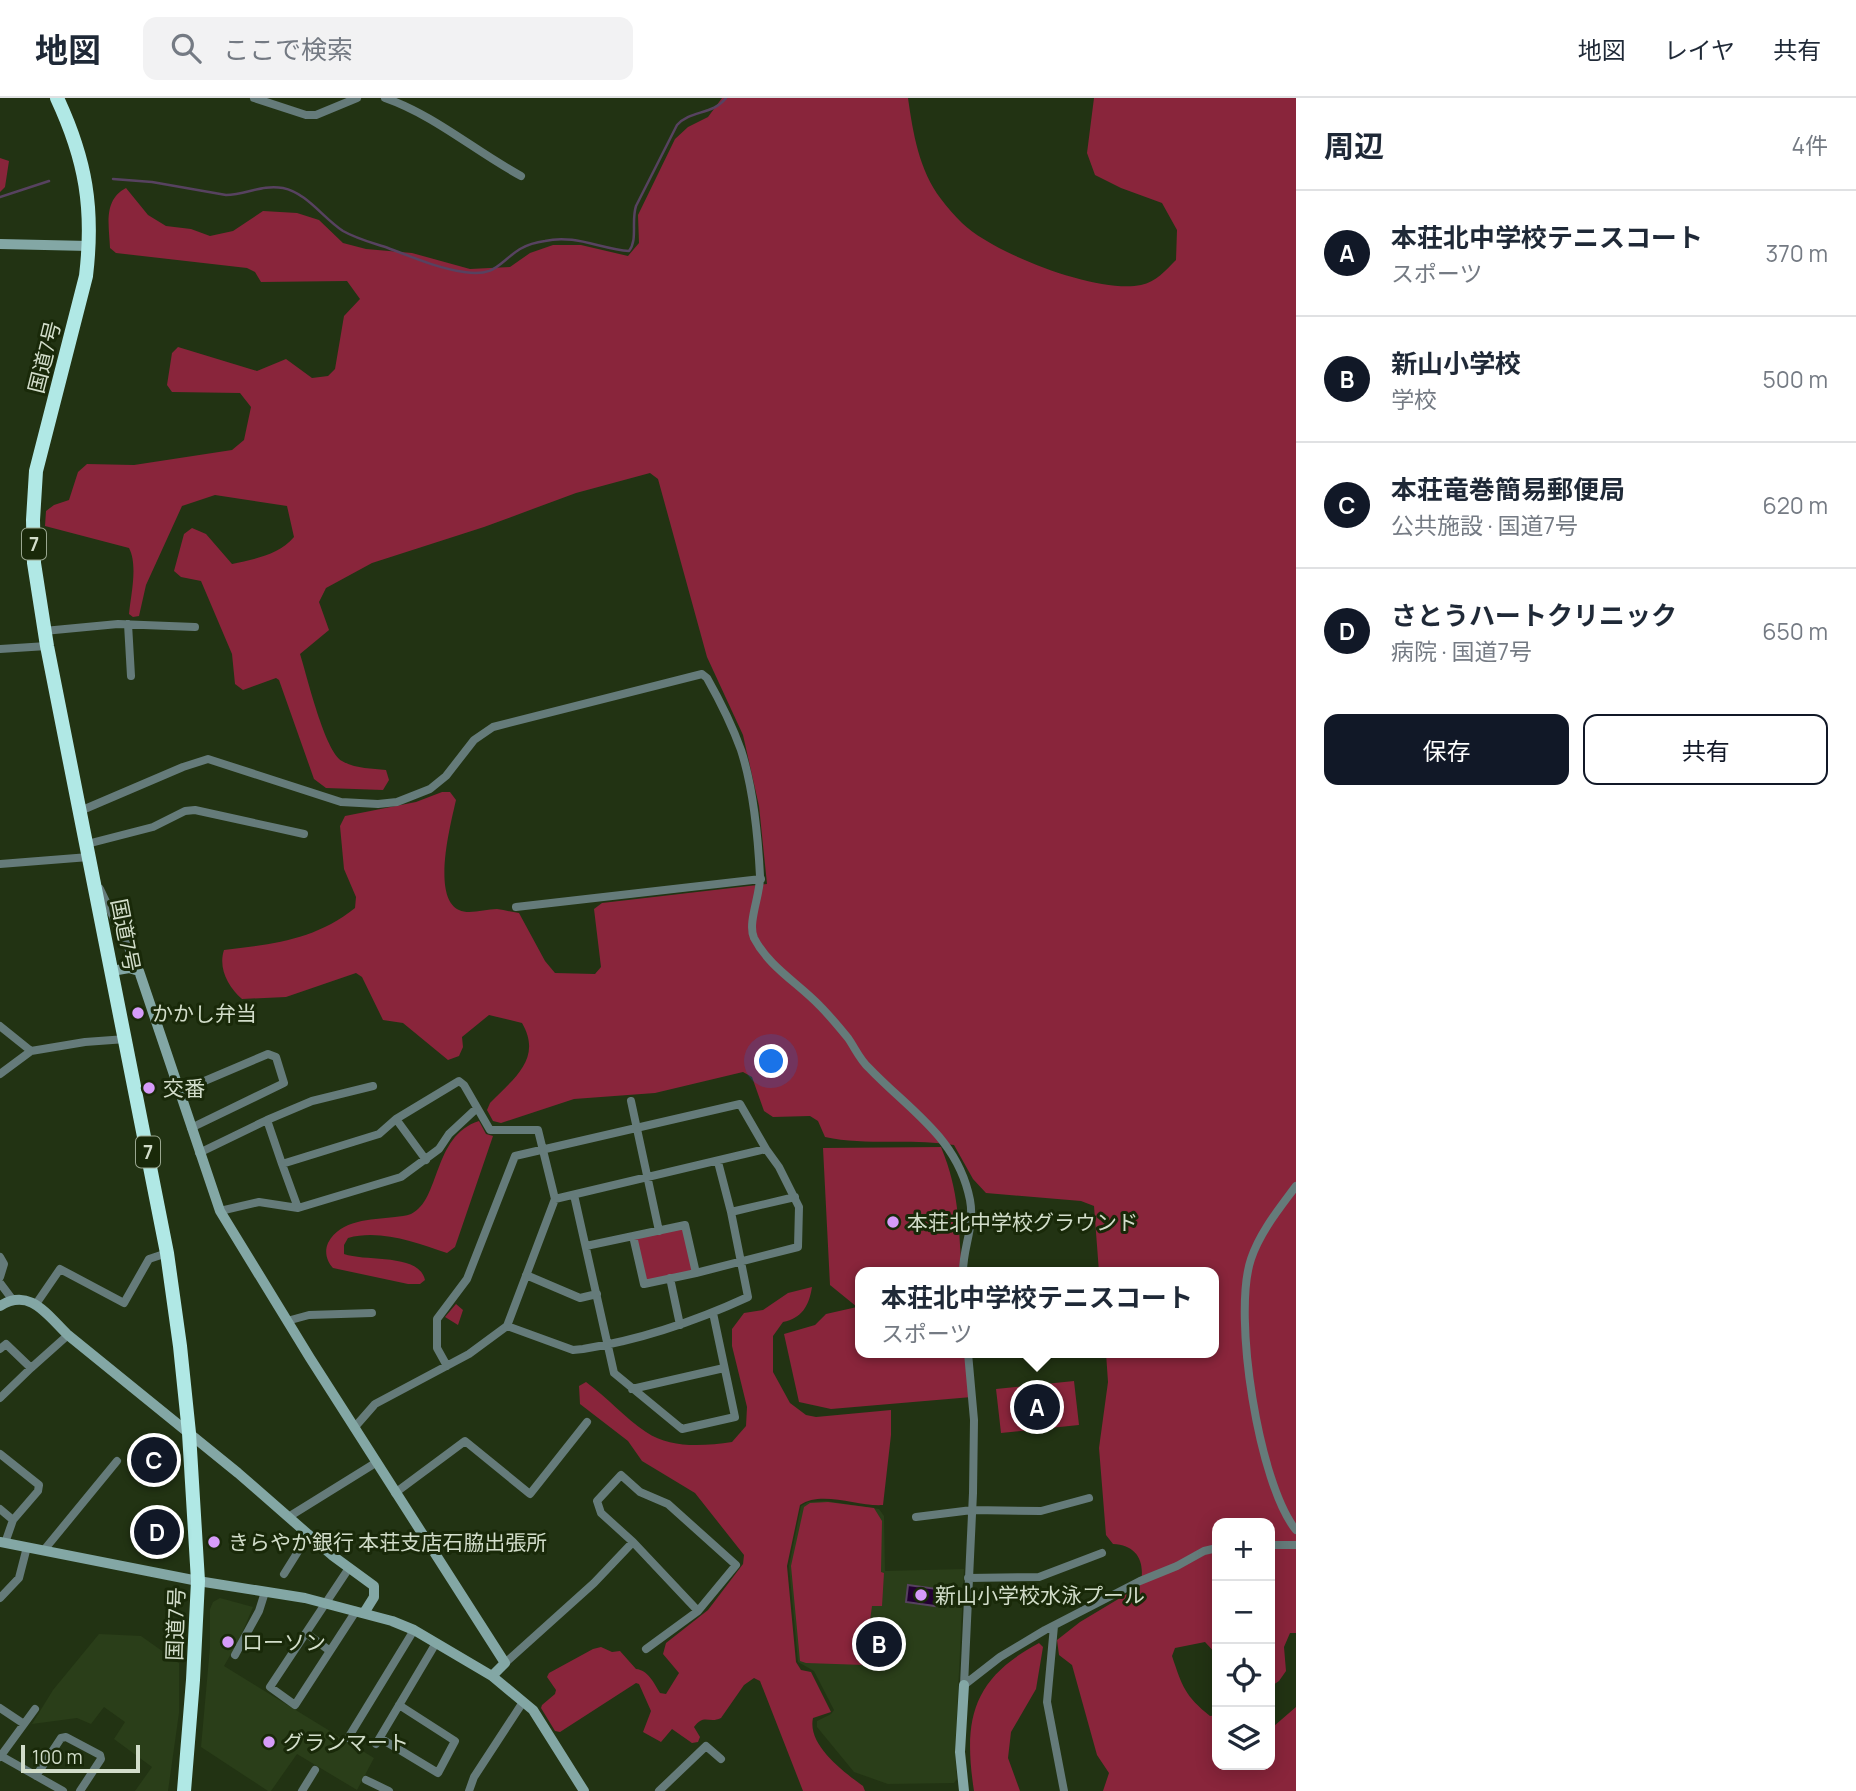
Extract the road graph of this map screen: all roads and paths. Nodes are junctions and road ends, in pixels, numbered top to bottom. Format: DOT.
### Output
graph roads {
  1 [pos="57,98"];
  2 [pos="254,98"];
  3 [pos="357,98"];
  4 [pos="385,98"];
  5 [pos="521,176"];
  6 [pos="0,244"];
  7 [pos="89,246"];
  8 [pos="128,624"];
  9 [pos="195,627"];
  10 [pos="44,631"];
  11 [pos="47,646"];
  12 [pos="0,649"];
  13 [pos="131,676"];
  14 [pos="80,811"];
  15 [pos="304,834"];
  16 [pos="88,850"];
  17 [pos="0,864"];
  18 [pos="93,873"];
  19 [pos="761,879"];
  20 [pos="516,907"];
  21 [pos="112,971"];
  22 [pos="139,971"];
  23 [pos="0,1026"];
  24 [pos="126,1039"];
  25 [pos="31,1051"];
  26 [pos="0,1074"];
  27 [pos="373,1086"];
  28 [pos="181,1091"];
  29 [pos="631,1101"];
  30 [pos="477,1108"];
  31 [pos="396,1119"];
  32 [pos="267,1120"];
  33 [pos="191,1128"];
  34 [pos="637,1129"];
  35 [pos="766,1149"];
  36 [pos="542,1150"];
  37 [pos="200,1153"];
  38 [pos="426,1160"];
  39 [pos="718,1162"];
  40 [pos="282,1164"];
  41 [pos="647,1179"];
  42 [pos="1296,1186"];
  43 [pos="574,1195"];
  44 [pos="795,1197"];
  45 [pos="555,1199"];
  46 [pos="298,1208"];
  47 [pos="220,1211"];
  48 [pos="731,1212"];
  49 [pos="659,1231"];
  50 [pos="633,1236"];
  51 [pos="586,1246"];
  52 [pos="167,1253"];
  53 [pos="0,1257"];
  54 [pos="742,1262"];
  55 [pos="962,1267"];
  56 [pos="696,1273"];
  57 [pos="526,1275"];
  58 [pos="0,1277"];
  59 [pos="670,1278"];
  60 [pos="0,1283"];
  61 [pos="597,1294"];
  62 [pos="12,1299"];
  63 [pos="36,1304"];
  64 [pos="0,1306"];
  65 [pos="372,1313"];
  66 [pos="713,1313"];
  67 [pos="287,1321"];
  68 [pos="680,1325"];
  69 [pos="507,1326"];
  70 [pos="68,1335"];
  71 [pos="607,1344"];
  72 [pos="0,1349"];
  73 [pos="968,1358"];
  74 [pos="447,1366"];
  75 [pos="31,1368"];
  76 [pos="724,1368"];
  77 [pos="632,1388"];
  78 [pos="0,1398"];
  79 [pos="587,1422"];
  80 [pos="354,1428"];
  81 [pos="189,1433"];
  82 [pos="0,1454"];
  83 [pos="117,1461"];
  84 [pos="377,1462"];
  85 [pos="395,1493"];
  86 [pos="1089,1498"];
  87 [pos="0,1509"];
  88 [pos="972,1510"];
  89 [pos="290,1516"];
  90 [pos="916,1517"];
  91 [pos="13,1520"];
  92 [pos="1296,1530"];
  93 [pos="309,1534"];
  94 [pos="2,1542"];
  95 [pos="633,1542"];
  96 [pos="1275,1545"];
  97 [pos="1296,1545"];
  98 [pos="27,1547"];
  99 [pos="1212,1549"];
  100 [pos="44,1550"];
  101 [pos="1102,1553"];
  102 [pos="349,1568"];
  103 [pos="284,1574"];
  104 [pos="968,1578"];
  105 [pos="198,1581"];
  106 [pos="265,1592"];
  107 [pos="0,1598"];
  108 [pos="325,1603"];
  109 [pos="698,1611"];
  110 [pos="360,1612"];
  111 [pos="1054,1626"];
  112 [pos="414,1630"];
  113 [pos="306,1633"];
  114 [pos="436,1643"];
  115 [pos="646,1648"];
  116 [pos="330,1651"];
  117 [pos="235,1655"];
  118 [pos="505,1663"];
  119 [pos="492,1676"];
  120 [pos="964,1685"];
  121 [pos="523,1702"];
  122 [pos="399,1705"];
  123 [pos="0,1708"];
  124 [pos="35,1709"];
  125 [pos="24,1724"];
  126 [pos="348,1738"];
  127 [pos="0,1757"];
  128 [pos="720,1759"];
  129 [pos="315,1770"];
  130 [pos="36,1776"];
  131 [pos="366,1780"];
  132 [pos="63,1791"];
  133 [pos="80,1791"];
  134 [pos="184,1791"];
  135 [pos="302,1791"];
  136 [pos="389,1791"];
  137 [pos="469,1791"];
  138 [pos="584,1791"];
  139 [pos="659,1791"];
  140 [pos="964,1791"];
  141 [pos="1064,1791"];
  1 -- 7 [label="highway, 国道7号 / 7"];
  2 -- 3 [label="street"];
  4 -- 5 [label="street"];
  6 -- 7 [label="street"];
  7 -- 10 [label="highway, 国道7号 / 7"];
  8 -- 9 [label="street"];
  8 -- 10 [label="street"];
  8 -- 13 [label="street"];
  10 -- 11 [label="highway, 国道7号 / 7"];
  11 -- 12 [label="street"];
  11 -- 14 [label="highway, 国道7号 / 7"];
  14 -- 16 [label="highway, 国道7号 / 7"];
  14 -- 19 [label="street"];
  15 -- 16 [label="street"];
  16 -- 17 [label="street"];
  16 -- 18 [label="highway, 国道7号 / 7"];
  18 -- 21 [label="highway, 国道7号 / 7"];
  18 -- 22 [label="street"];
  19 -- 20 [label="street"];
  19 -- 55 [label="street"];
  21 -- 22 [label="street"];
  21 -- 24 [label="highway, 国道7号 / 7"];
  22 -- 28 [label="street"];
  23 -- 25 [label="street"];
  24 -- 25 [label="street"];
  24 -- 52 [label="highway, 国道7号 / 7"];
  25 -- 26 [label="street"];
  27 -- 32 [label="street"];
  28 -- 33 [label="street"];
  28 -- 33 [label="street"];
  29 -- 34 [label="street"];
  30 -- 31 [label="street"];
  30 -- 36 [label="street"];
  30 -- 38 [label="street"];
  31 -- 38 [label="street"];
  31 -- 40 [label="street"];
  32 -- 37 [label="street"];
  32 -- 40 [label="street"];
  33 -- 37 [label="street"];
  34 -- 35 [label="street"];
  34 -- 36 [label="street"];
  34 -- 41 [label="street"];
  35 -- 39 [label="street"];
  35 -- 44 [label="street"];
  36 -- 45 [label="street"];
  36 -- 74 [label="street"];
  37 -- 47 [label="street"];
  38 -- 46 [label="street"];
  39 -- 41 [label="street"];
  39 -- 48 [label="street"];
  40 -- 46 [label="street"];
  41 -- 43 [label="street"];
  41 -- 49 [label="street"];
  42 -- 92 [label="street"];
  43 -- 45 [label="street"];
  43 -- 51 [label="street"];
  44 -- 48 [label="street"];
  44 -- 54 [label="street"];
  45 -- 57 [label="street"];
  46 -- 47 [label="street"];
  47 -- 67 [label="street"];
  48 -- 54 [label="street"];
  49 -- 50 [label="street"];
  49 -- 56 [label="street"];
  50 -- 51 [label="street"];
  50 -- 59 [label="street"];
  51 -- 61 [label="street"];
  52 -- 63 [label="street"];
  52 -- 81 [label="highway, 国道7号 / 7"];
  53 -- 58 [label="street"];
  54 -- 56 [label="street"];
  54 -- 66 [label="street"];
  56 -- 59 [label="street"];
  57 -- 61 [label="street"];
  57 -- 69 [label="street"];
  59 -- 68 [label="street"];
  60 -- 62 [label="street"];
  61 -- 71 [label="street"];
  62 -- 63 [label="street"];
  62 -- 64 [label="street"];
  63 -- 70 [label="street"];
  65 -- 67 [label="street"];
  66 -- 68 [label="street"];
  66 -- 76 [label="street"];
  67 -- 80 [label="street"];
  68 -- 71 [label="street"];
  69 -- 71 [label="street"];
  69 -- 74 [label="street"];
  70 -- 75 [label="street"];
  70 -- 81 [label="street"];
  71 -- 77 [label="street"];
  72 -- 75 [label="street"];
  73 -- 88 [label="street"];
  74 -- 80 [label="street"];
  75 -- 78 [label="street"];
  76 -- 77 [label="street"];
  76 -- 77 [label="street"];
  79 -- 85 [label="street"];
  80 -- 84 [label="street"];
  81 -- 89 [label="street"];
  81 -- 105 [label="highway, 国道7号 / 7"];
  82 -- 91 [label="street"];
  83 -- 100 [label="street"];
  84 -- 85 [label="street"];
  84 -- 89 [label="street"];
  85 -- 118 [label="street"];
  86 -- 88 [label="street"];
  87 -- 91 [label="street"];
  88 -- 90 [label="street"];
  88 -- 104 [label="street"];
  89 -- 93 [label="street"];
  91 -- 94 [label="street"];
  93 -- 102 [label="street"];
  93 -- 103 [label="street"];
  94 -- 98 [label="street"];
  95 -- 109 [label="street"];
  95 -- 109 [label="street"];
  95 -- 118 [label="street"];
  96 -- 97 [label="street"];
  98 -- 100 [label="street"];
  98 -- 107 [label="street"];
  99 -- 111 [label="street"];
  100 -- 105 [label="street"];
  101 -- 104 [label="street"];
  102 -- 108 [label="street"];
  102 -- 110 [label="street"];
  104 -- 120 [label="street"];
  105 -- 106 [label="street"];
  105 -- 134 [label="highway, 国道7号 / 7"];
  106 -- 108 [label="street"];
  106 -- 117 [label="street"];
  108 -- 110 [label="street"];
  108 -- 113 [label="street"];
  109 -- 115 [label="street"];
  110 -- 112 [label="street"];
  110 -- 116 [label="street"];
  111 -- 120 [label="street"];
  111 -- 141 [label="street"];
  112 -- 114 [label="street"];
  112 -- 126 [label="street"];
  113 -- 116 [label="street"];
  113 -- 116 [label="street"];
  114 -- 119 [label="street"];
  114 -- 122 [label="street"];
  118 -- 119 [label="street"];
  119 -- 121 [label="street"];
  120 -- 140 [label="street"];
  121 -- 137 [label="street"];
  121 -- 138 [label="street"];
  122 -- 122 [label="street"];
  123 -- 125 [label="street"];
  124 -- 125 [label="street"];
  125 -- 127 [label="street"];
  127 -- 130 [label="street"];
  128 -- 139 [label="street"];
  129 -- 135 [label="street"];
  130 -- 132 [label="street"];
  130 -- 133 [label="street"];
  131 -- 136 [label="street"];
}
